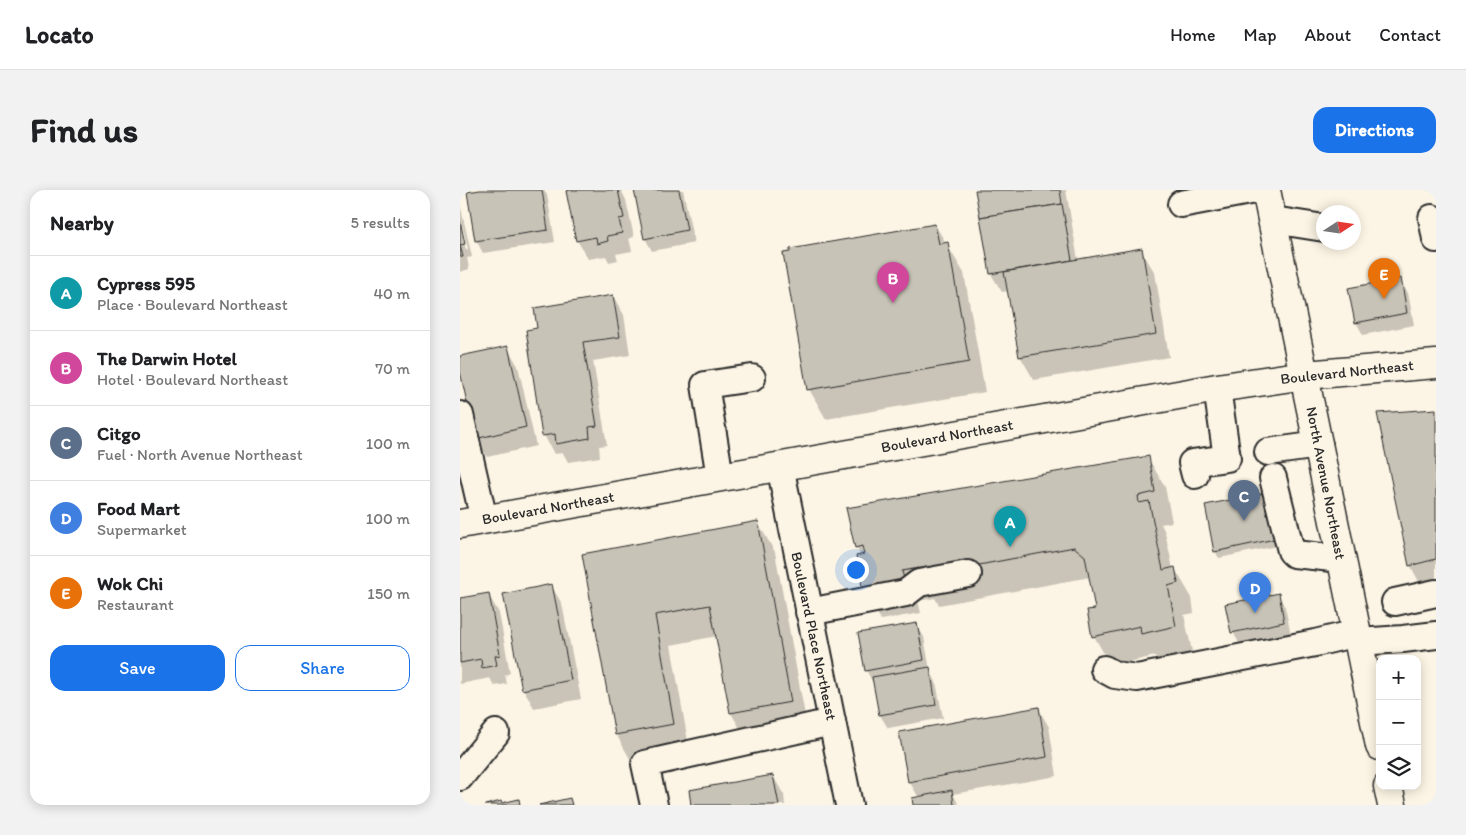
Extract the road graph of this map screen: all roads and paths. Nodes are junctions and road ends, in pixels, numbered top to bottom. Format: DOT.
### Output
graph roads {
  1 [pos="1255,190"];
  2 [pos="1266,190"];
  3 [pos="1181,204"];
  4 [pos="1272,220"];
  5 [pos="1316,227"];
  6 [pos="1436,364"];
  7 [pos="1305,375"];
  8 [pos="752,378"];
  9 [pos="1217,388"];
  10 [pos="460,415"];
  11 [pos="1319,444"];
  12 [pos="1268,452"];
  13 [pos="780,466"];
  14 [pos="1195,475"];
  15 [pos="720,477"];
  16 [pos="1273,478"];
  17 [pos="472,522"];
  18 [pos="1342,559"];
  19 [pos="968,574"];
  20 [pos="1436,593"];
  21 [pos="1395,602"];
  22 [pos="809,612"];
  23 [pos="1436,634"];
  24 [pos="1358,638"];
  25 [pos="1104,669"];
  26 [pos="832,722"];
  27 [pos="496,733"];
  28 [pos="1380,745"];
  29 [pos="460,777"];
  30 [pos="1389,790"];
  31 [pos="654,805"];
  32 [pos="849,805"];
  33 [pos="1392,805"];
  1 -- 3 [label="street"];
  2 -- 4 [label="main road, North Avenue Northeast"];
  4 -- 5 [label="street"];
  4 -- 7 [label="main road, North Avenue Northeast"];
  6 -- 7 [label="main road, Boulevard Northeast"];
  7 -- 9 [label="main road, Boulevard Northeast"];
  7 -- 11 [label="main road, North Avenue Northeast"];
  8 -- 15 [label="street"];
  9 -- 13 [label="main road, Boulevard Northeast"];
  9 -- 14 [label="street"];
  10 -- 17 [label="street"];
  11 -- 12 [label="street"];
  11 -- 18 [label="main road, North Avenue Northeast"];
  13 -- 15 [label="main road, Boulevard Northeast"];
  13 -- 22 [label="street, Boulevard Place Northeast"];
  15 -- 17 [label="main road, Boulevard Northeast"];
  16 -- 18 [label="street"];
  18 -- 24 [label="main road, North Avenue Northeast"];
  19 -- 22 [label="street"];
  20 -- 21 [label="street"];
  22 -- 26 [label="street, Boulevard Place Northeast"];
  23 -- 24 [label="street"];
  24 -- 25 [label="street"];
  24 -- 28 [label="main road, North Avenue Northeast"];
  26 -- 31 [label="street"];
  26 -- 32 [label="street, Boulevard Place Northeast"];
  27 -- 29 [label="street"];
  30 -- 33 [label="main road"];
}
